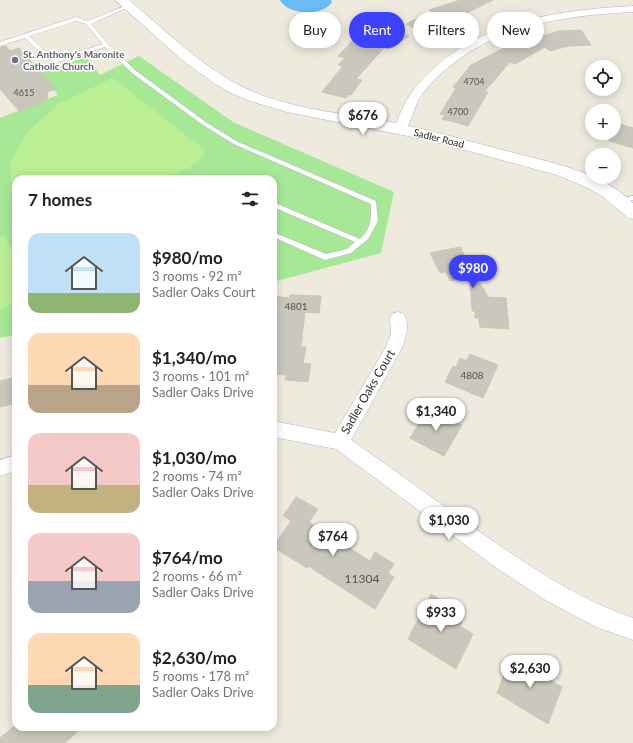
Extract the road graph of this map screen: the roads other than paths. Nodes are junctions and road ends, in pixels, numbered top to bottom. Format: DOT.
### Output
graph roads {
  1 [pos="125,3"];
  2 [pos="633,9"];
  3 [pos="88,23"];
  4 [pos="26,36"];
  5 [pos="0,44"];
  6 [pos="106,45"];
  7 [pos="400,129"];
  8 [pos="627,200"];
  9 [pos="277,206"];
  10 [pos="633,213"];
  11 [pos="277,236"];
  12 [pos="360,242"];
  13 [pos="398,318"];
  14 [pos="277,430"];
  15 [pos="340,442"];
  16 [pos="12,464"];
  17 [pos="0,468"];
  18 [pos="633,629"];
  1 -- 3 [label="lane"];
  1 -- 7 [label="street, Sadler Road"];
  2 -- 7 [label="street"];
  3 -- 4 [label="lane"];
  3 -- 6 [label="lane"];
  4 -- 5 [label="lane"];
  4 -- 6 [label="lane"];
  6 -- 12 [label="lane"];
  7 -- 8 [label="street, Sadler Road"];
  8 -- 10 [label="street, Sadler Road"];
  9 -- 12 [label="lane"];
  11 -- 12 [label="lane"];
  13 -- 15 [label="street, Sadler Oaks Court"];
  14 -- 15 [label="street"];
  15 -- 18 [label="street"];
  16 -- 17 [label="street"];
}
